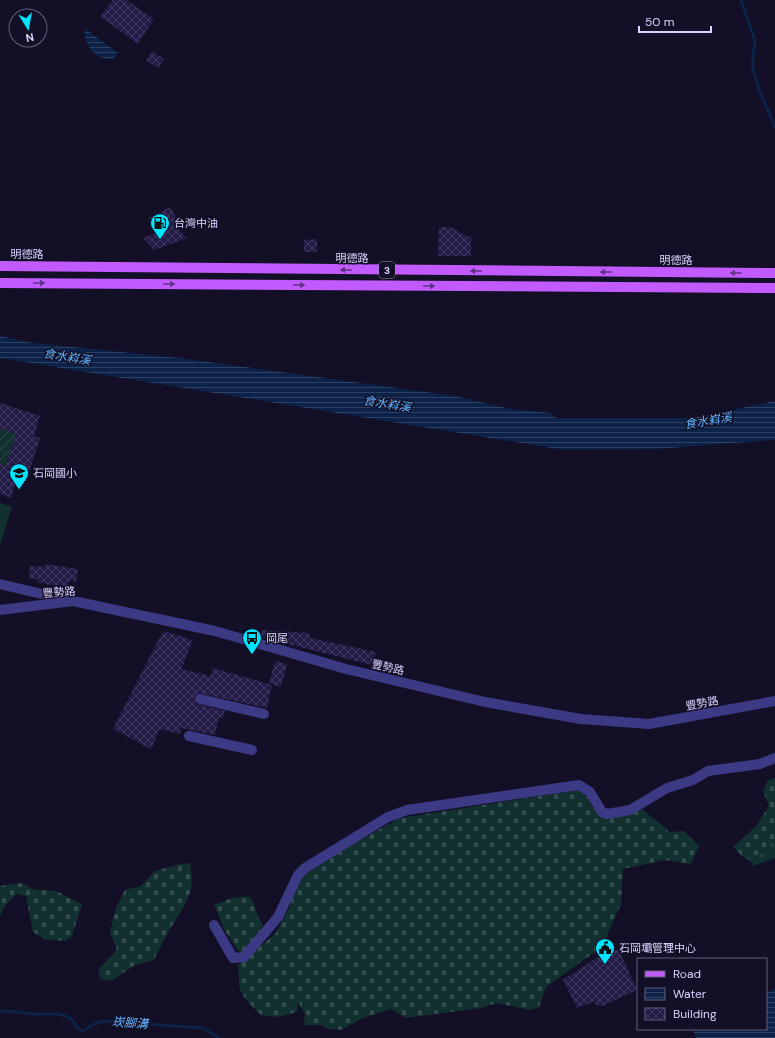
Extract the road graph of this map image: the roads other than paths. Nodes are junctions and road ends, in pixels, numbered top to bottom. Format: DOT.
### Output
graph roads {
  1 [pos="0,266"];
  2 [pos="218,269"];
  3 [pos="775,273"];
  4 [pos="0,283"];
  5 [pos="218,284"];
  6 [pos="775,288"];
  7 [pos="0,584"];
  8 [pos="73,601"];
  9 [pos="0,610"];
  10 [pos="200,699"];
  11 [pos="775,701"];
  12 [pos="264,714"];
  13 [pos="189,736"];
  14 [pos="252,750"];
  15 [pos="775,758"];
  16 [pos="214,925"];
  1 -- 2 [label="main road, 明德路 / 3"];
  3 -- 2 [label="main road, 明德路 / 3, one-way"];
  2 -- 5 [label="main road"];
  4 -- 5 [label="main road, 3, one-way"];
  5 -- 6 [label="main road, 3, one-way"];
  7 -- 8 [label="street"];
  8 -- 9 [label="street, 豐勢路"];
  8 -- 11 [label="street, 豐勢路"];
  10 -- 12 [label="street"];
  13 -- 14 [label="street"];
  15 -- 16 [label="street"];
}
